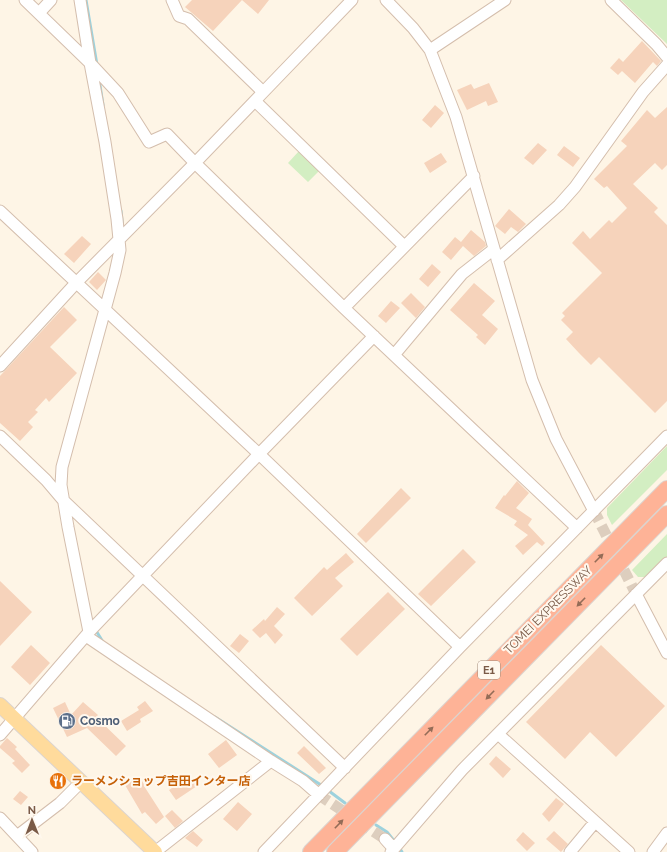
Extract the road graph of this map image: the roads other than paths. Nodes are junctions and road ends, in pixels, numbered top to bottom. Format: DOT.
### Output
graph roads {
  1 [pos="25,0"];
  2 [pos="51,0"];
  3 [pos="80,0"];
  4 [pos="172,0"];
  5 [pos="352,0"];
  6 [pos="386,0"];
  7 [pos="505,0"];
  8 [pos="611,0"];
  9 [pos="39,13"];
  10 [pos="430,50"];
  11 [pos="667,57"];
  12 [pos="91,64"];
  13 [pos="667,64"];
  14 [pos="263,92"];
  15 [pos="255,101"];
  16 [pos="195,163"];
  17 [pos="474,176"];
  18 [pos="0,211"];
  19 [pos="120,239"];
  20 [pos="404,246"];
  21 [pos="494,249"];
  22 [pos="497,260"];
  23 [pos="76,283"];
  24 [pos="344,308"];
  25 [pos="105,310"];
  26 [pos="374,336"];
  27 [pos="394,355"];
  28 [pos="0,366"];
  29 [pos="0,436"];
  30 [pos="667,436"];
  31 [pos="259,454"];
  32 [pos="667,489"];
  33 [pos="64,500"];
  34 [pos="594,511"];
  35 [pos="667,514"];
  36 [pos="577,528"];
  37 [pos="667,563"];
  38 [pos="144,576"];
  39 [pos="636,594"];
  40 [pos="88,633"];
  41 [pos="460,647"];
  42 [pos="667,653"];
  43 [pos="0,705"];
  44 [pos="472,714"];
  45 [pos="15,719"];
  46 [pos="498,734"];
  47 [pos="0,735"];
  48 [pos="271,761"];
  49 [pos="346,768"];
  50 [pos="81,782"];
  51 [pos="320,794"];
  52 [pos="0,818"];
  53 [pos="595,822"];
  54 [pos="667,833"];
  55 [pos="17,836"];
  56 [pos="386,839"];
  57 [pos="393,850"];
  58 [pos="32,852"];
  59 [pos="155,852"];
  60 [pos="264,852"];
  61 [pos="311,852"];
  62 [pos="335,852"];
  63 [pos="350,852"];
  64 [pos="570,852"];
  65 [pos="629,852"];
  66 [pos="653,852"];
  1 -- 9 [label="street"];
  2 -- 9 [label="street"];
  3 -- 12 [label="street"];
  4 -- 14 [label="street"];
  5 -- 14 [label="street"];
  6 -- 10 [label="street"];
  7 -- 10 [label="street"];
  8 -- 11 [label="street"];
  9 -- 12 [label="street"];
  10 -- 17 [label="street"];
  12 -- 16 [label="street"];
  12 -- 19 [label="street"];
  13 -- 22 [label="street"];
  14 -- 15 [label="street"];
  15 -- 16 [label="street"];
  15 -- 20 [label="street"];
  16 -- 19 [label="street"];
  16 -- 24 [label="street"];
  17 -- 20 [label="street"];
  17 -- 21 [label="street"];
  18 -- 23 [label="street"];
  19 -- 23 [label="street"];
  19 -- 25 [label="street"];
  20 -- 24 [label="street"];
  21 -- 22 [label="street"];
  21 -- 27 [label="street"];
  22 -- 34 [label="street"];
  23 -- 25 [label="street"];
  23 -- 28 [label="street"];
  24 -- 26 [label="street"];
  25 -- 31 [label="street"];
  25 -- 33 [label="street"];
  26 -- 27 [label="street"];
  26 -- 31 [label="street"];
  27 -- 36 [label="street"];
  29 -- 33 [label="street"];
  30 -- 34 [label="street"];
  31 -- 38 [label="street"];
  31 -- 41 [label="street"];
  61 -- 32 [label="highway, TOMEI EXPRESSWAY / E1, one-way"];
  33 -- 38 [label="street"];
  33 -- 40 [label="street"];
  34 -- 36 [label="street"];
  35 -- 44 [label="highway, TOMEI EXPRESSWAY / E1, one-way"];
  36 -- 41 [label="street"];
  37 -- 39 [label="street"];
  38 -- 40 [label="street"];
  38 -- 49 [label="street"];
  39 -- 42 [label="street"];
  39 -- 46 [label="street"];
  40 -- 45 [label="street"];
  40 -- 48 [label="street"];
  41 -- 49 [label="street"];
  43 -- 45 [label="main road"];
  44 -- 62 [label="highway, TOMEI EXPRESSWAY / E1"];
  44 -- 63 [label="highway"];
  45 -- 47 [label="street"];
  45 -- 50 [label="main road"];
  46 -- 53 [label="street"];
  46 -- 57 [label="street"];
  48 -- 51 [label="street"];
  48 -- 59 [label="street"];
  49 -- 51 [label="street"];
  50 -- 55 [label="street"];
  50 -- 59 [label="main road"];
  51 -- 60 [label="street"];
  52 -- 55 [label="street"];
  53 -- 64 [label="street"];
  53 -- 65 [label="street"];
  54 -- 66 [label="street"];
  55 -- 58 [label="street"];
  56 -- 57 [label="street"];
}
